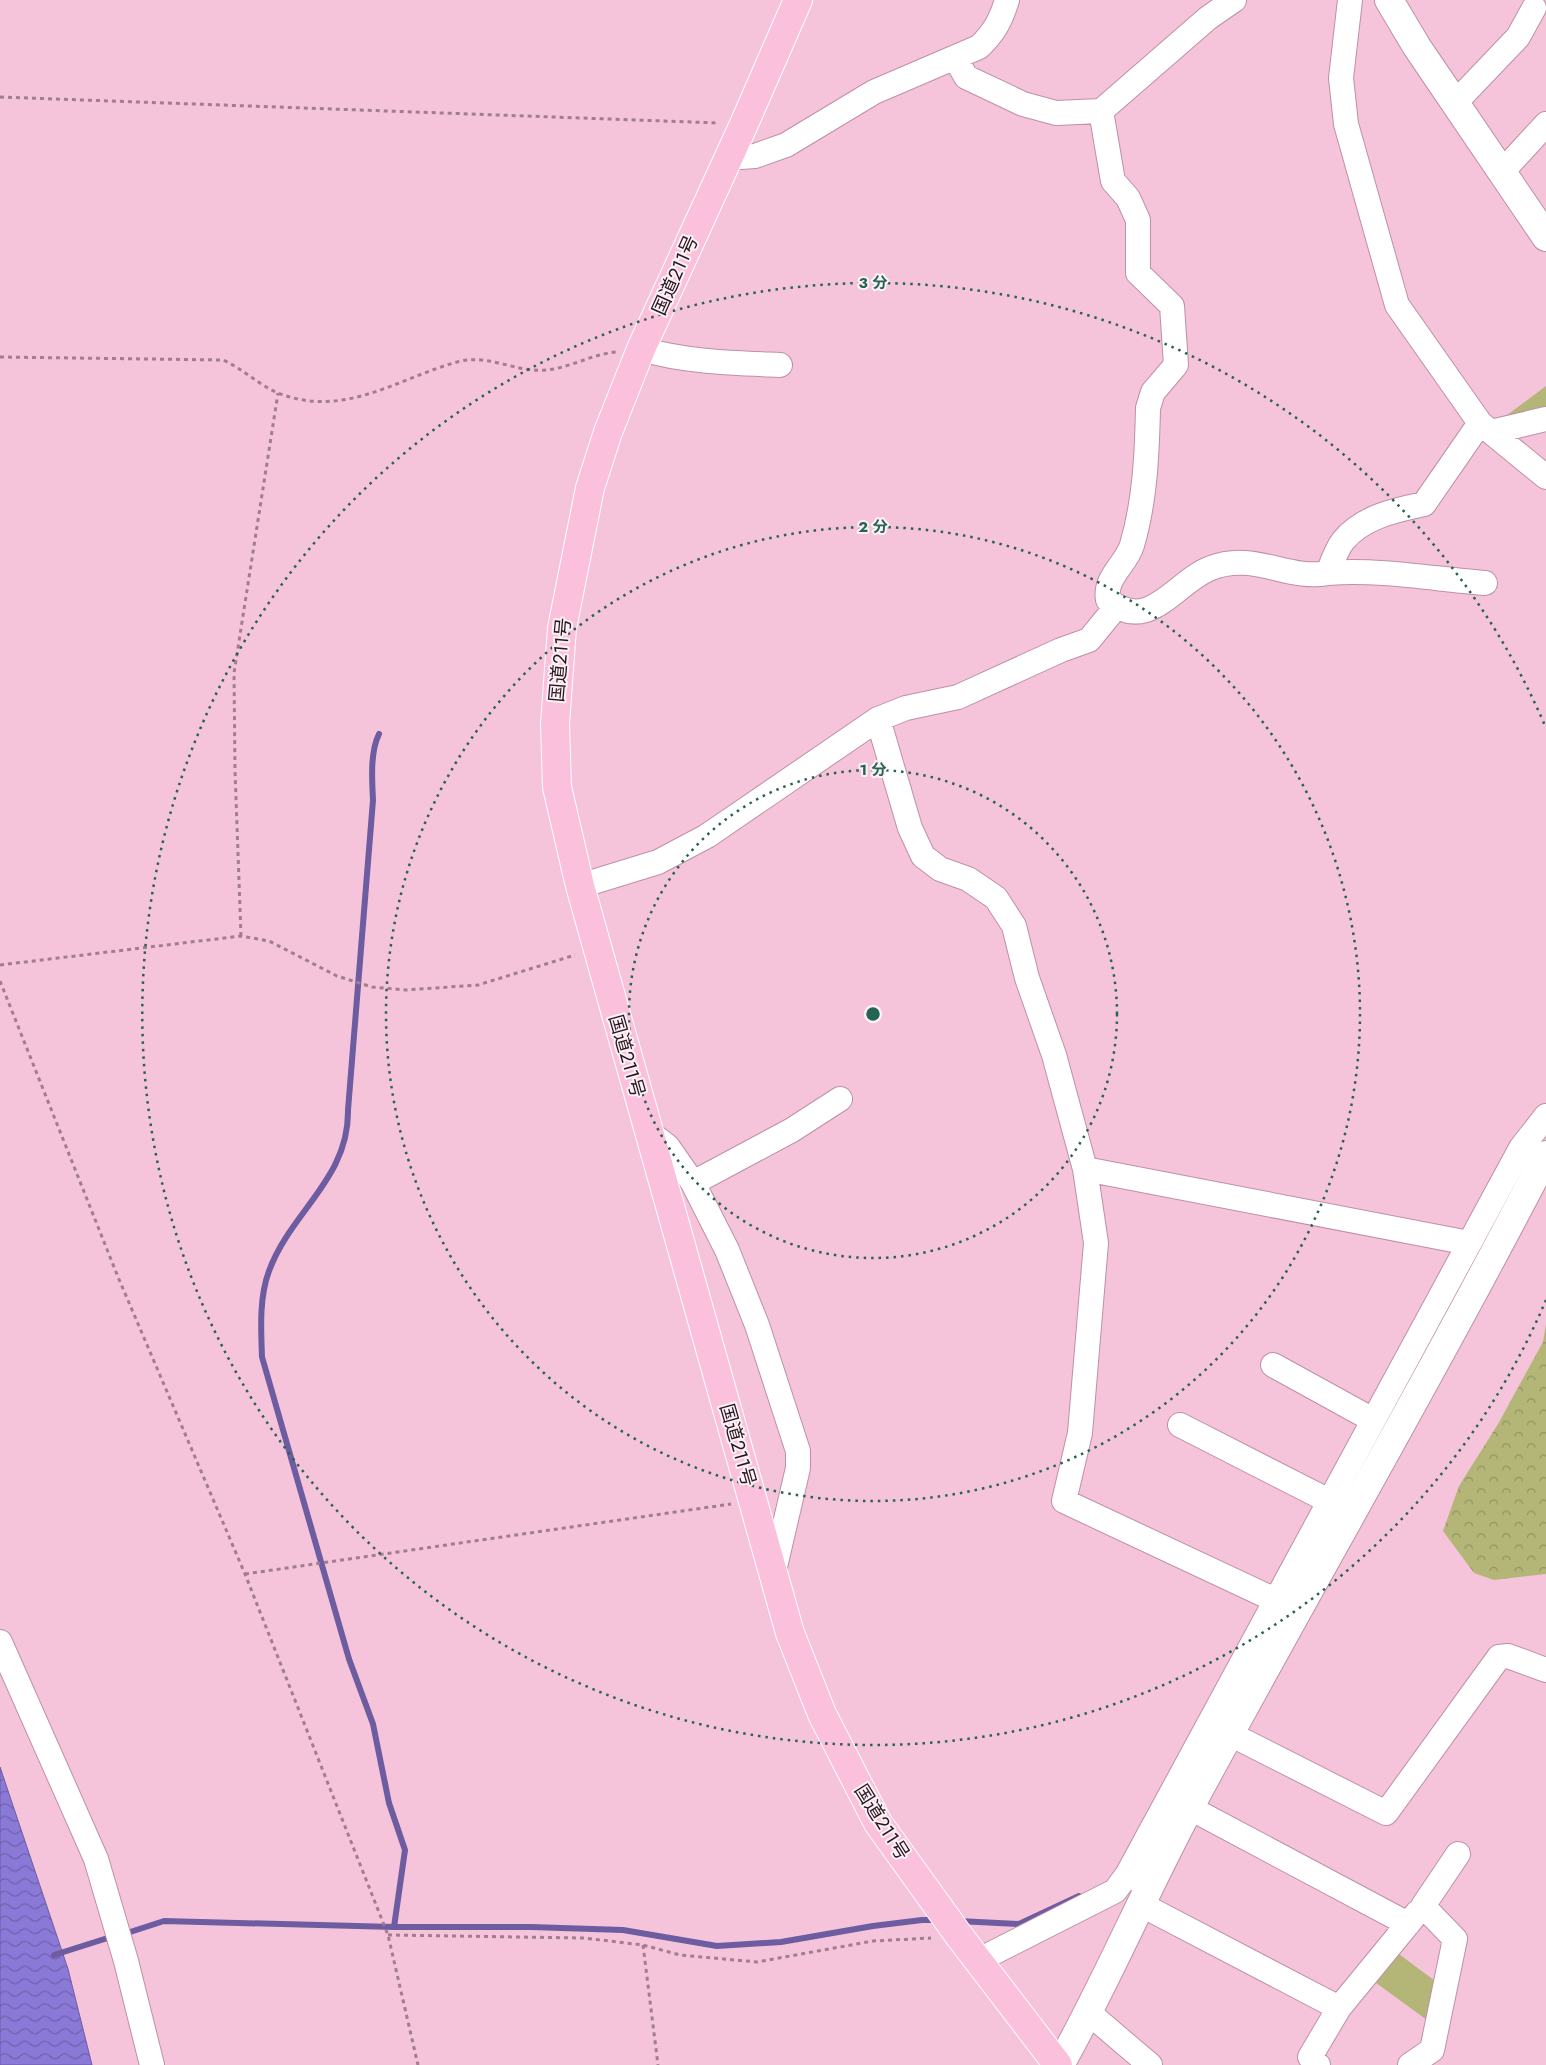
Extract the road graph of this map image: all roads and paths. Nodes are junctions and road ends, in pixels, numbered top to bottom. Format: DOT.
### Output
graph roads {
  1 [pos="798,0"];
  2 [pos="1007,0"];
  3 [pos="1234,0"];
  4 [pos="1350,0"];
  5 [pos="1388,0"];
  6 [pos="1534,8"];
  7 [pos="956,59"];
  8 [pos="0,97"];
  9 [pos="1455,104"];
  10 [pos="1101,111"];
  11 [pos="744,124"];
  12 [pos="1546,124"];
  13 [pos="727,158"];
  14 [pos="1502,172"];
  15 [pos="1546,237"];
  16 [pos="641,349"];
  17 [pos="0,357"];
  18 [pos="780,365"];
  19 [pos="278,393"];
  20 [pos="1546,419"];
  21 [pos="1486,427"];
  22 [pos="1546,477"];
  23 [pos="1328,573"];
  24 [pos="1485,584"];
  25 [pos="1116,606"];
  26 [pos="878,719"];
  27 [pos="580,886"];
  28 [pos="241,936"];
  29 [pos="597,948"];
  30 [pos="0,965"];
  31 [pos="0,981"];
  32 [pos="840,1099"];
  33 [pos="1546,1116"];
  34 [pos="649,1132"];
  35 [pos="1546,1155"];
  36 [pos="1086,1169"];
  37 [pos="693,1183"];
  38 [pos="1469,1243"];
  39 [pos="1273,1365"];
  40 [pos="1373,1420"];
  41 [pos="1180,1425"];
  42 [pos="754,1500"];
  43 [pos="1329,1501"];
  44 [pos="774,1571"];
  45 [pos="245,1574"];
  46 [pos="1275,1600"];
  47 [pos="0,1642"];
  48 [pos="1546,1670"];
  49 [pos="1230,1734"];
  50 [pos="1190,1808"];
  51 [pos="1458,1854"];
  52 [pos="1139,1888"];
  53 [pos="1423,1906"];
  54 [pos="1408,1924"];
  55 [pos="388,1934"];
  56 [pos="960,1937"];
  57 [pos="643,1945"];
  58 [pos="979,1960"];
  59 [pos="1339,2008"];
  60 [pos="1089,2013"];
  61 [pos="152,2065"];
  62 [pos="418,2065"];
  63 [pos="658,2065"];
  64 [pos="1059,2065"];
  65 [pos="1150,2065"];
  66 [pos="1318,2065"];
  67 [pos="1410,2065"];
  1 -- 11 [label="highway, 国道211号"];
  2 -- 7 [label="street"];
  3 -- 10 [label="street"];
  4 -- 21 [label="street"];
  5 -- 9 [label="street"];
  6 -- 9 [label="street"];
  7 -- 10 [label="street"];
  7 -- 13 [label="street"];
  8 -- 11 [label="path"];
  9 -- 14 [label="street"];
  10 -- 25 [label="street"];
  11 -- 13 [label="highway, 国道211号"];
  12 -- 14 [label="street"];
  13 -- 16 [label="highway, 国道211号"];
  14 -- 15 [label="street"];
  16 -- 18 [label="street"];
  16 -- 19 [label="path"];
  16 -- 27 [label="highway, 国道211号"];
  17 -- 19 [label="path"];
  19 -- 28 [label="path"];
  20 -- 21 [label="street"];
  21 -- 22 [label="street"];
  21 -- 23 [label="street"];
  23 -- 24 [label="street"];
  23 -- 25 [label="street"];
  25 -- 26 [label="street"];
  26 -- 27 [label="street"];
  26 -- 36 [label="street"];
  27 -- 29 [label="highway, 国道211号"];
  28 -- 29 [label="path"];
  28 -- 30 [label="path"];
  29 -- 34 [label="highway, 国道211号"];
  31 -- 45 [label="path"];
  32 -- 37 [label="street"];
  33 -- 38 [label="street"];
  34 -- 37 [label="street"];
  34 -- 42 [label="highway, 国道211号"];
  35 -- 49 [label="street"];
  36 -- 38 [label="street"];
  36 -- 46 [label="street"];
  37 -- 44 [label="street"];
  38 -- 40 [label="street"];
  39 -- 40 [label="street"];
  40 -- 43 [label="street"];
  41 -- 43 [label="street"];
  42 -- 44 [label="highway, 国道211号"];
  42 -- 45 [label="path"];
  43 -- 46 [label="street"];
  44 -- 56 [label="highway, 国道211号"];
  45 -- 55 [label="path"];
  46 -- 52 [label="street"];
  47 -- 61 [label="street"];
  48 -- 49 [label="street"];
  49 -- 50 [label="street"];
  50 -- 52 [label="street"];
  50 -- 54 [label="street"];
  51 -- 53 [label="street"];
  52 -- 58 [label="street"];
  52 -- 59 [label="street"];
  52 -- 60 [label="street"];
  53 -- 54 [label="street"];
  53 -- 67 [label="street"];
  54 -- 59 [label="street"];
  55 -- 57 [label="path"];
  55 -- 62 [label="path"];
  56 -- 57 [label="path"];
  56 -- 58 [label="highway, 国道211号"];
  57 -- 63 [label="path"];
  58 -- 64 [label="highway, 国道211号"];
  59 -- 66 [label="street"];
  60 -- 64 [label="street"];
  60 -- 65 [label="street"];
}
